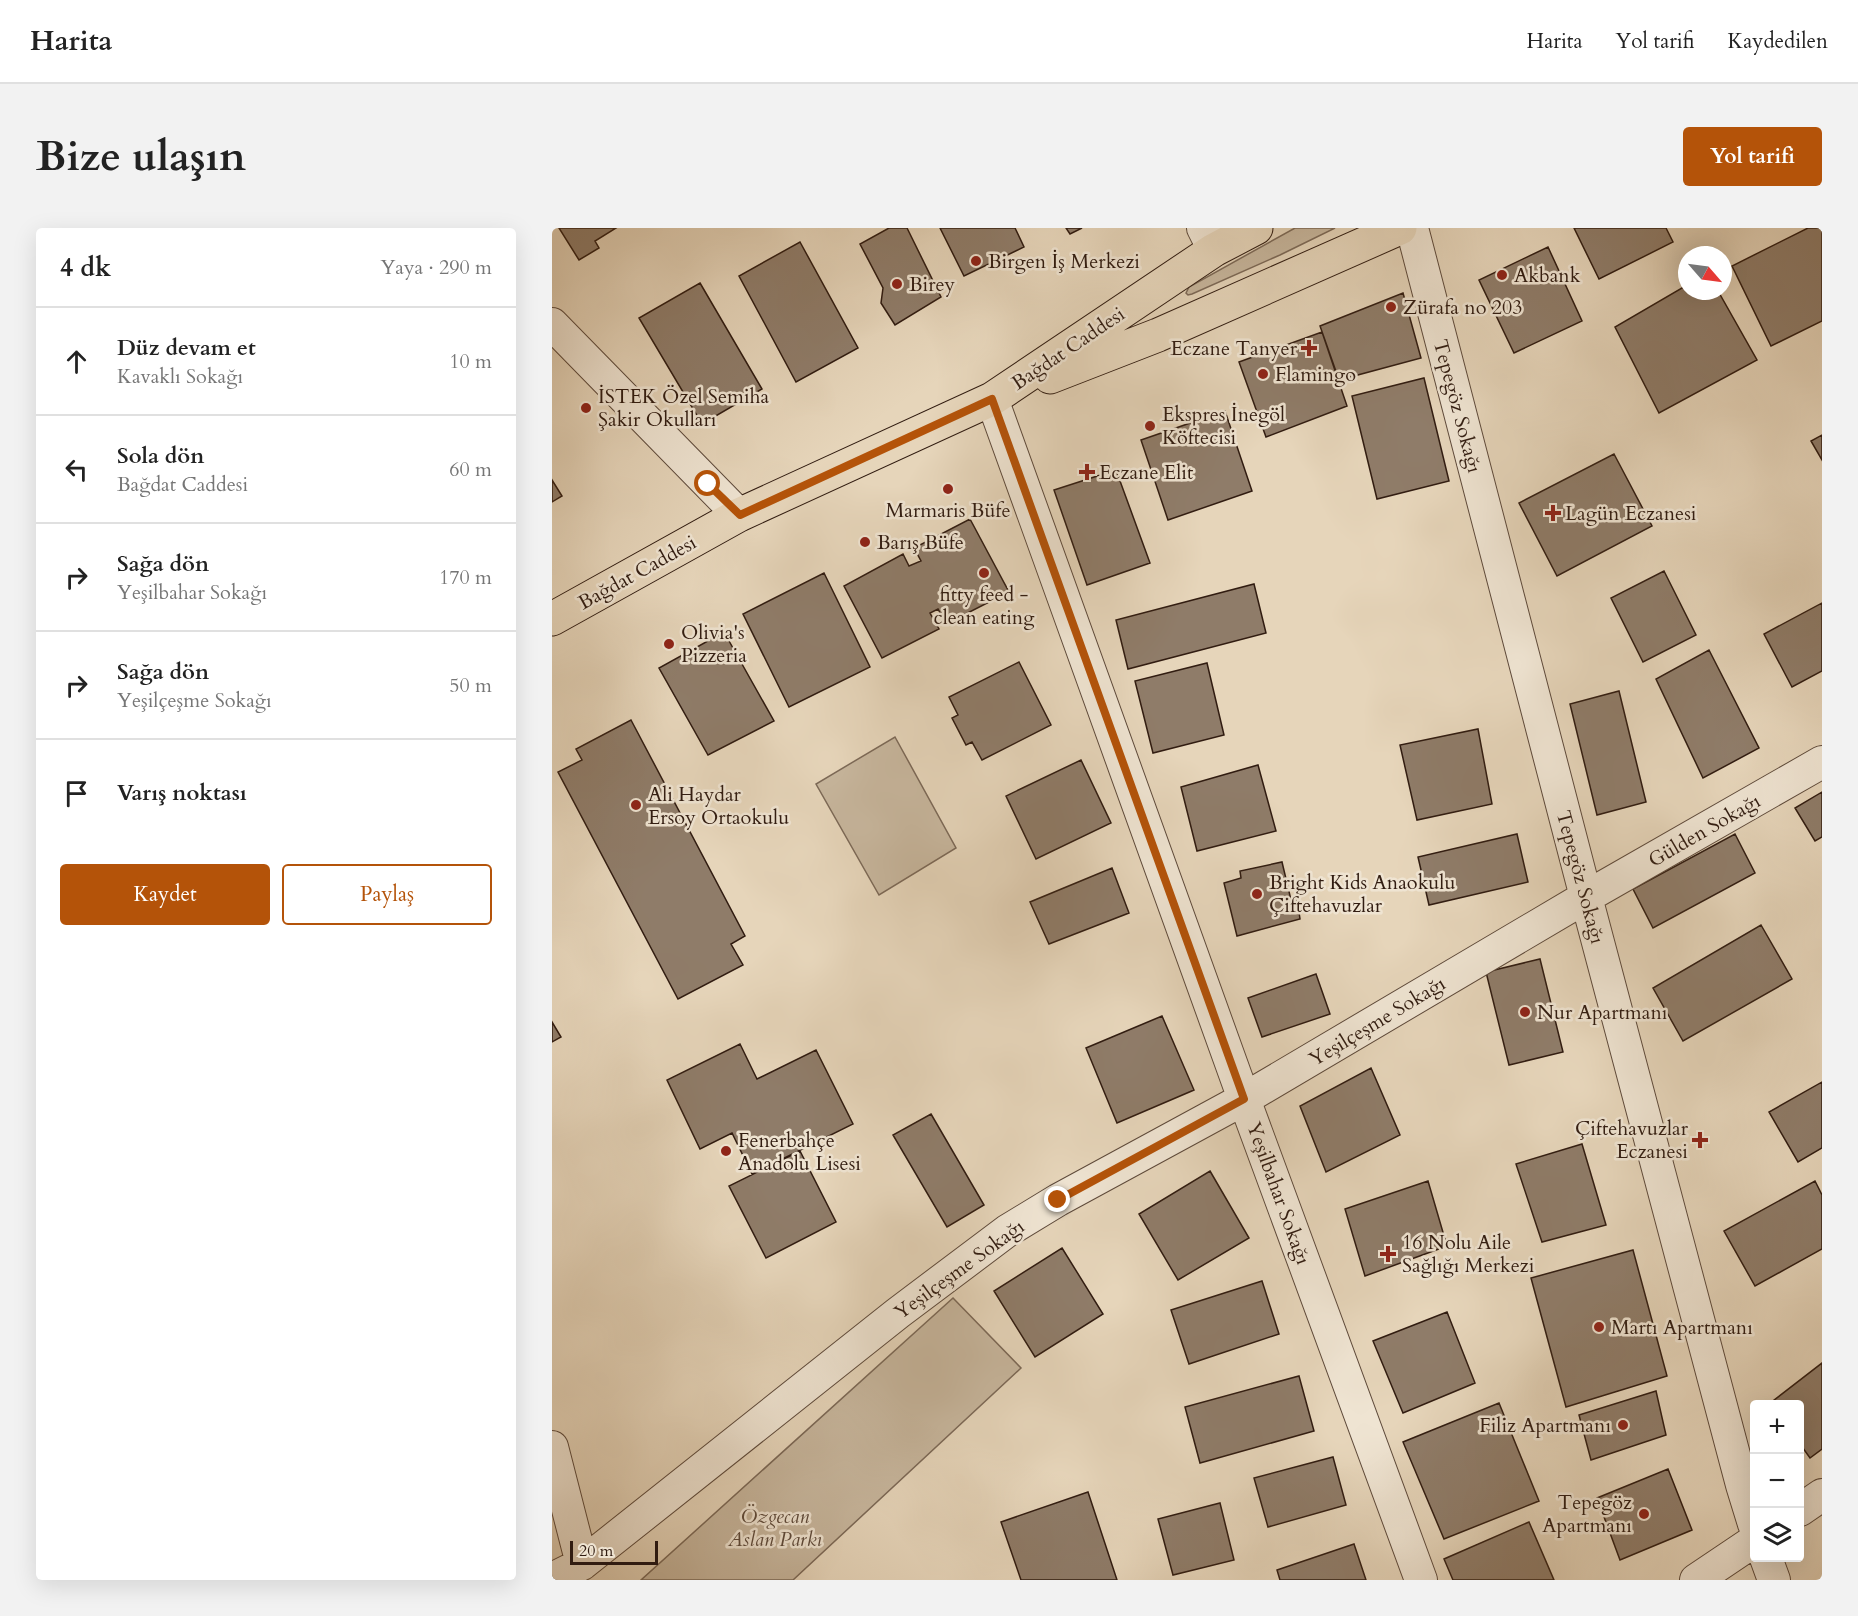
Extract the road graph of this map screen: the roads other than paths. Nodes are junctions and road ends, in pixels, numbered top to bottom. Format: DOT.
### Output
graph roads {
  1 [pos="1256,228"];
  2 [pos="1400,228"];
  3 [pos="1412,228"];
  4 [pos="1208,239"];
  5 [pos="552,324"];
  6 [pos="992,399"];
  7 [pos="740,515"];
  8 [pos="552,619"];
  9 [pos="1822,762"];
  10 [pos="1586,897"];
  11 [pos="1244,1099"];
  12 [pos="552,1447"];
  13 [pos="1822,1495"];
  14 [pos="1803,1508"];
  15 [pos="1750,1509"];
  16 [pos="1750,1544"];
  17 [pos="1768,1562"];
  18 [pos="582,1564"];
  19 [pos="552,1580"];
  20 [pos="1421,1580"];
  21 [pos="1696,1580"];
  22 [pos="1774,1580"];
  1 -- 4 [label="main road, Bağdat Caddesi"];
  2 -- 6 [label="main road"];
  3 -- 10 [label="street, Tepegöz Sokağı"];
  4 -- 6 [label="main road, Bağdat Caddesi"];
  5 -- 7 [label="street"];
  6 -- 7 [label="main road, Bağdat Caddesi"];
  6 -- 11 [label="street, Yeşilbahar Sokağı"];
  7 -- 8 [label="main road, Bağdat Caddesi"];
  9 -- 10 [label="street, Gülden Sokağı"];
  10 -- 11 [label="street, Yeşilçeşme Sokağı"];
  10 -- 15 [label="street, Tepegöz Sokağı"];
  11 -- 18 [label="street, Yeşilçeşme Sokağı"];
  11 -- 20 [label="street, Yeşilbahar Sokağı"];
  12 -- 18 [label="street"];
  13 -- 14 [label="street"];
  16 -- 21 [label="street"];
  17 -- 22 [label="street"];
  18 -- 19 [label="street, Yeşilçeşme Sokağı"];
}
